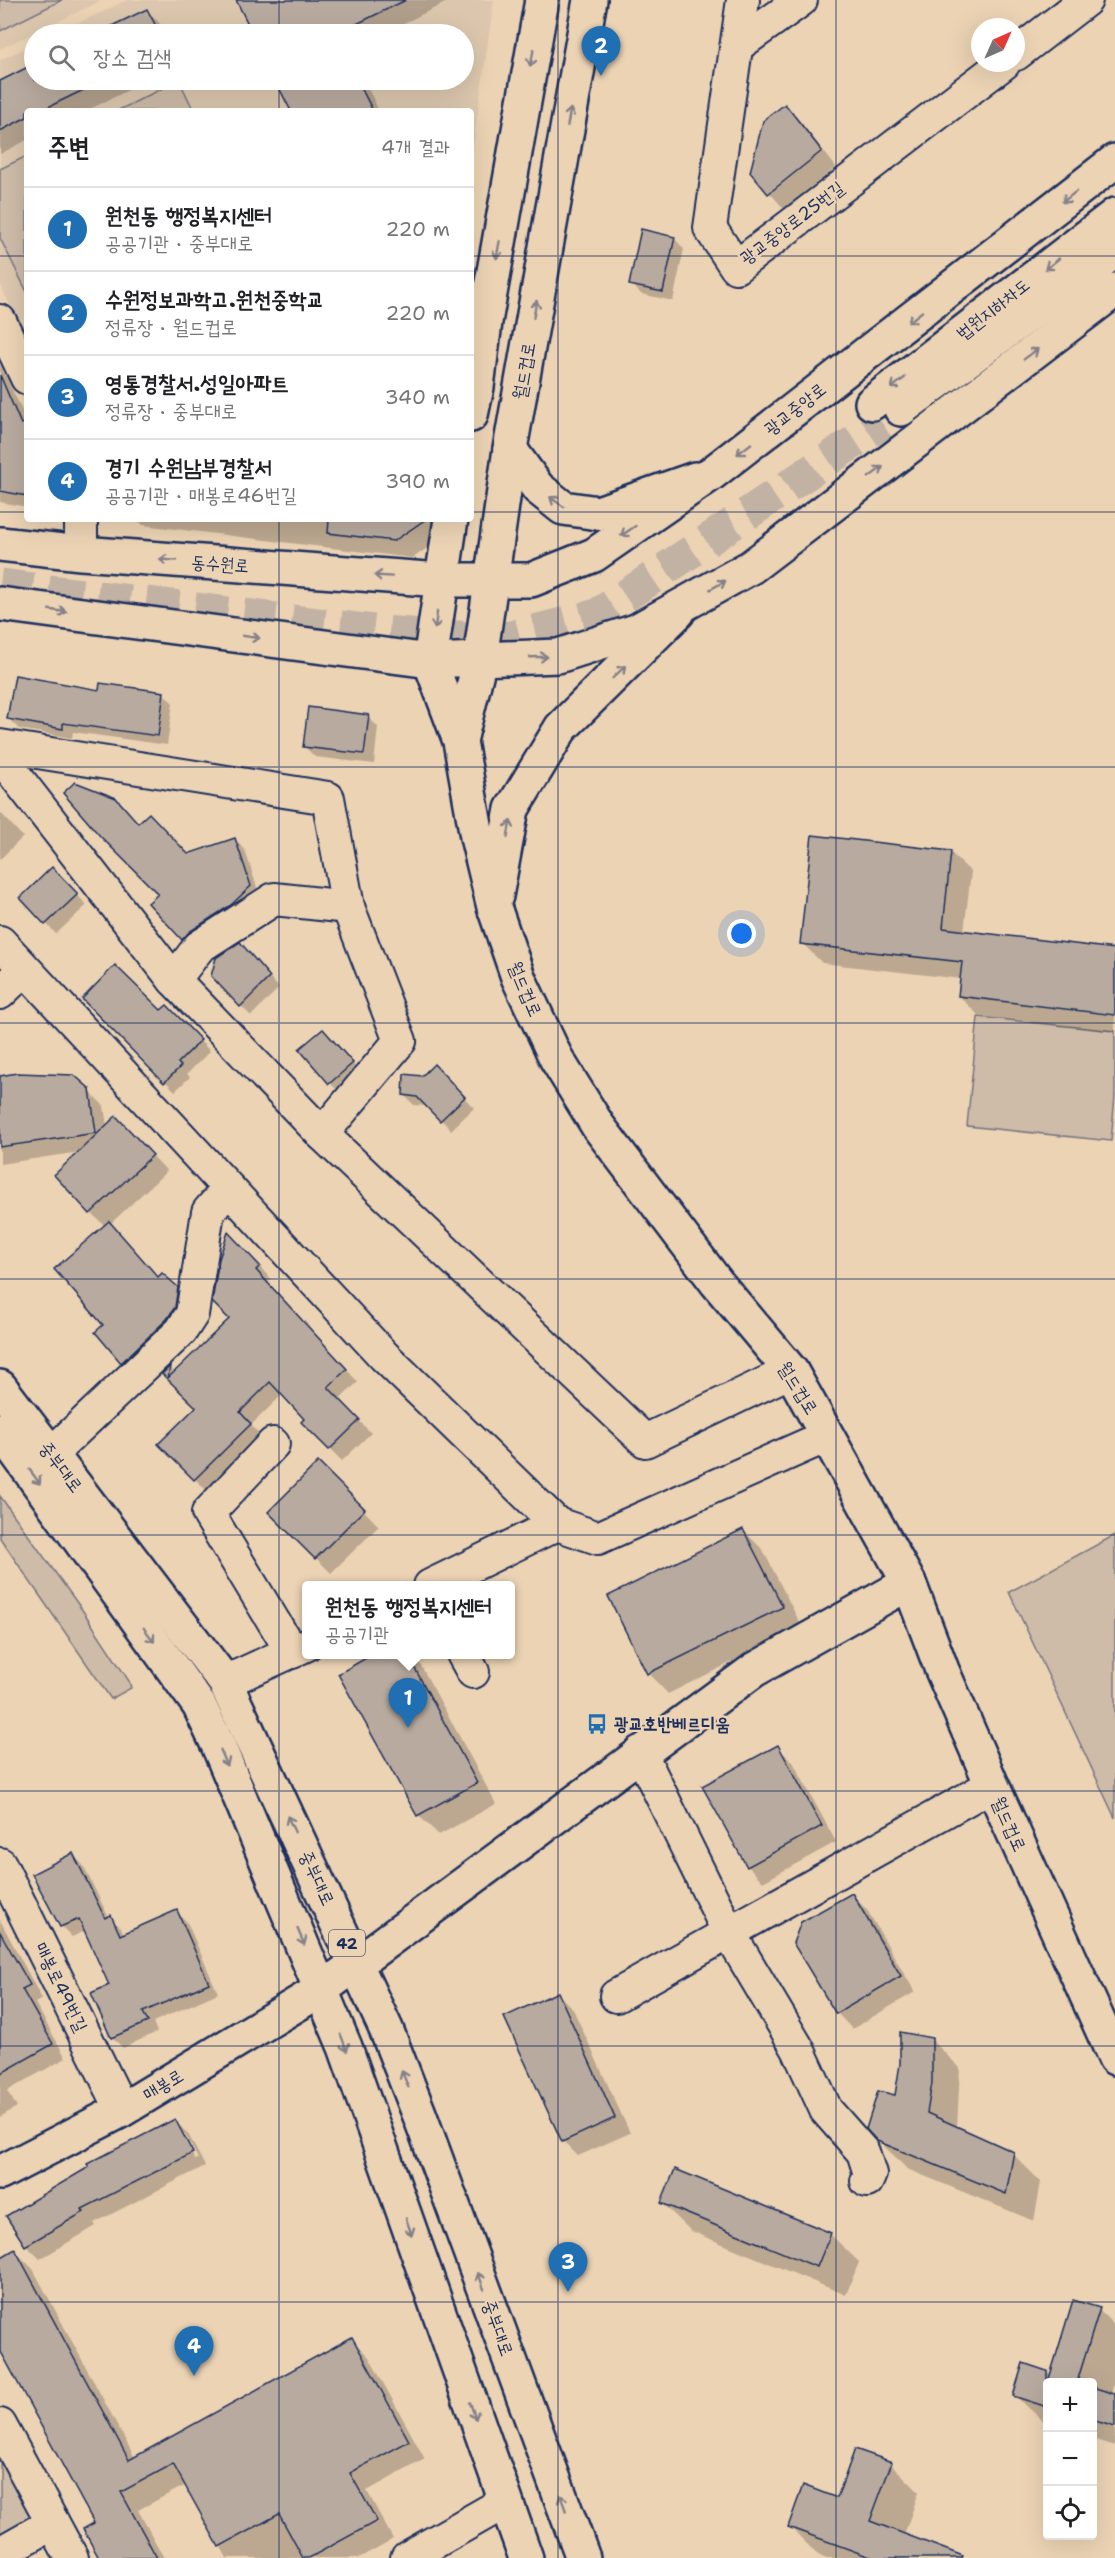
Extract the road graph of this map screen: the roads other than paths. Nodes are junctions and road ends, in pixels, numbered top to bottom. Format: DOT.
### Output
graph roads {
  1 [pos="542,0"];
  2 [pos="590,0"];
  3 [pos="743,0"];
  4 [pos="801,0"];
  5 [pos="1086,0"];
  6 [pos="738,45"];
  7 [pos="1025,47"];
  8 [pos="992,72"];
  9 [pos="1115,161"];
  10 [pos="1115,215"];
  11 [pos="1115,251"];
  12 [pos="1115,290"];
  13 [pos="0,321"];
  14 [pos="478,322"];
  15 [pos="24,372"];
  16 [pos="474,401"];
  17 [pos="510,449"];
  18 [pos="711,474"];
  19 [pos="81,522"];
  20 [pos="450,522"];
  21 [pos="0,544"];
  22 [pos="81,554"];
  23 [pos="441,580"];
  24 [pos="491,580"];
  25 [pos="688,602"];
  26 [pos="0,604"];
  27 [pos="480,659"];
  28 [pos="430,661"];
  29 [pos="460,741"];
  30 [pos="0,746"];
  31 [pos="0,756"];
  32 [pos="348,907"];
  33 [pos="494,907"];
  34 [pos="0,942"];
  35 [pos="24,970"];
  36 [pos="174,980"];
  37 [pos="0,993"];
  38 [pos="322,1134"];
  39 [pos="228,1189"];
  40 [pos="791,1371"];
  41 [pos="0,1387"];
  42 [pos="0,1430"];
  43 [pos="827,1436"];
  44 [pos="273,1444"];
  45 [pos="51,1454"];
  46 [pos="557,1524"];
  47 [pos="440,1581"];
  48 [pos="909,1583"];
  49 [pos="299,1648"];
  50 [pos="225,1682"];
  51 [pos="640,1752"];
  52 [pos="992,1785"];
  53 [pos="0,1864"];
  54 [pos="728,1931"];
  55 [pos="357,1964"];
  56 [pos="322,1989"];
  57 [pos="616,1996"];
  58 [pos="1115,2058"];
  59 [pos="122,2110"];
  60 [pos="420,2116"];
  61 [pos="375,2131"];
  62 [pos="0,2174"];
  63 [pos="867,2181"];
  64 [pos="0,2425"];
  65 [pos="505,2502"];
  66 [pos="53,2523"];
  67 [pos="0,2553"];
  68 [pos="72,2558"];
  69 [pos="407,2558"];
  70 [pos="526,2558"];
  71 [pos="583,2558"];
  1 -- 14 [label="main road, one-way"];
  17 -- 2 [label="main road, 월드컵로, one-way"];
  3 -- 6 [label="street, 광교중앙로25번길"];
  4 -- 6 [label="street"];
  5 -- 7 [label="street"];
  6 -- 8 [label="street, 광교중앙로25번길"];
  9 -- 18 [label="main road, 광교중앙로, one-way"];
  10 -- 11 [label="main road, 법원지하차도, one-way"];
  25 -- 12 [label="main road, one-way"];
  13 -- 15 [label="street"];
  14 -- 16 [label="main road"];
  18 -- 17 [label="main road, one-way"];
  17 -- 24 [label="main road, 월드컵로"];
  18 -- 24 [label="main road, 광교중앙로, one-way"];
  19 -- 22 [label="street"];
  20 -- 23 [label="main road, 월드컵로"];
  21 -- 22 [label="main road, 동수원로"];
  23 -- 22 [label="main road, 동수원로, one-way"];
  23 -- 24 [label="main road, 광교중앙로"];
  23 -- 28 [label="main road, 월드컵로, one-way"];
  24 -- 27 [label="main road, 월드컵로"];
  27 -- 25 [label="main road, one-way"];
  33 -- 25 [label="main road, one-way"];
  26 -- 28 [label="main road, one-way"];
  27 -- 28 [label="main road"];
  27 -- 29 [label="main road, 월드컵로"];
  28 -- 29 [label="main road, 월드컵로"];
  29 -- 33 [label="main road, 월드컵로"];
  30 -- 32 [label="street"];
  31 -- 36 [label="street"];
  32 -- 36 [label="street"];
  32 -- 38 [label="street"];
  33 -- 40 [label="main road, 월드컵로"];
  34 -- 35 [label="street"];
  35 -- 37 [label="street"];
  35 -- 39 [label="street"];
  36 -- 38 [label="street"];
  38 -- 40 [label="street"];
  39 -- 45 [label="street"];
  39 -- 46 [label="street"];
  40 -- 43 [label="main road, 월드컵로"];
  41 -- 45 [label="main road, 중부대로 / 42"];
  42 -- 56 [label="main road, 중부대로 / 42, one-way"];
  43 -- 46 [label="street"];
  43 -- 48 [label="main road, 월드컵로"];
  44 -- 49 [label="street"];
  45 -- 50 [label="main road, 중부대로 / 42"];
  46 -- 47 [label="street"];
  48 -- 51 [label="main road, 매봉로"];
  48 -- 52 [label="main road, 월드컵로"];
  49 -- 50 [label="street"];
  55 -- 50 [label="main road, 중부대로 / 42, one-way"];
  51 -- 54 [label="street"];
  51 -- 55 [label="main road, 매봉로"];
  52 -- 54 [label="street"];
  52 -- 58 [label="main road, 월드컵로"];
  53 -- 59 [label="street, 매봉로49번길"];
  54 -- 57 [label="street"];
  54 -- 63 [label="street"];
  55 -- 56 [label="main road, 매봉로"];
  60 -- 55 [label="main road, 중부대로 / 42, one-way"];
  56 -- 59 [label="main road, 매봉로"];
  56 -- 61 [label="main road, 중부대로 / 42, one-way"];
  59 -- 62 [label="main road, 매봉로"];
  60 -- 61 [label="main road"];
  71 -- 60 [label="main road, 중부대로 / 42, one-way"];
  61 -- 65 [label="main road, 중부대로 / 42, one-way"];
  64 -- 66 [label="street"];
  65 -- 69 [label="street"];
  65 -- 70 [label="main road, 중부대로 / 42"];
  66 -- 67 [label="street"];
  66 -- 68 [label="street"];
}
